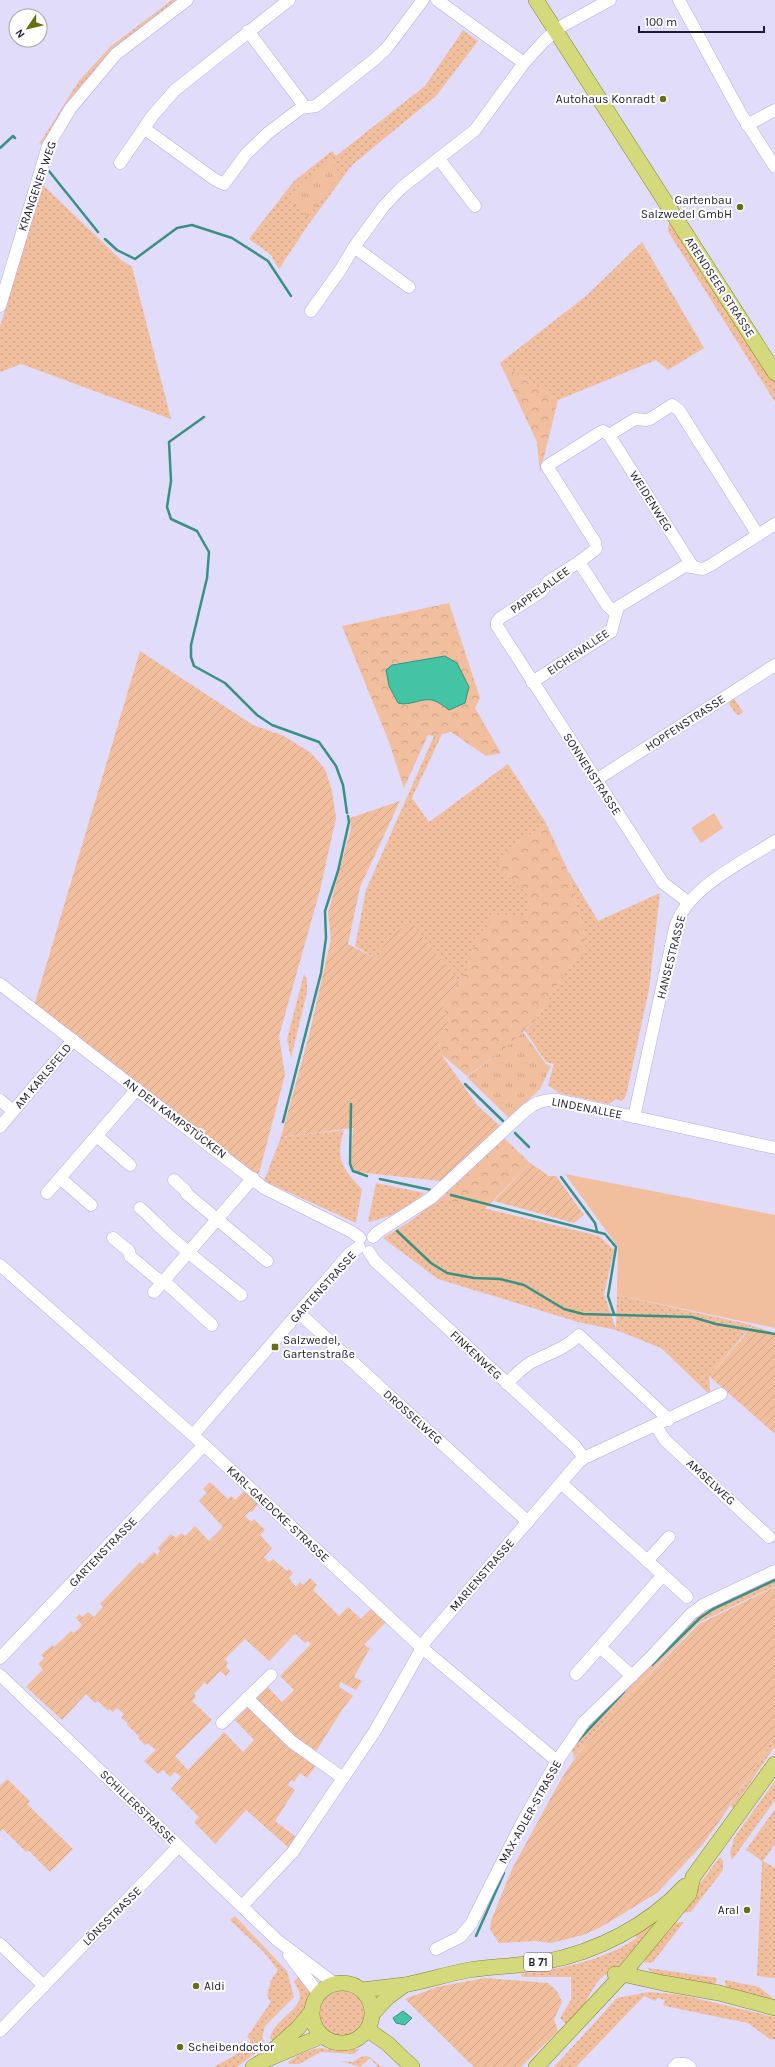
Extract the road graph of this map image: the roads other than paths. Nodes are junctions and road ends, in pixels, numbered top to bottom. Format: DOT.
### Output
graph roads {
  1 [pos="187,0"];
  2 [pos="289,0"];
  3 [pos="423,0"];
  4 [pos="436,0"];
  5 [pos="536,0"];
  6 [pos="610,0"];
  7 [pos="679,0"];
  8 [pos="556,30"];
  9 [pos="248,31"];
  10 [pos="524,63"];
  11 [pos="305,107"];
  12 [pos="775,110"];
  13 [pos="748,125"];
  14 [pos="145,129"];
  15 [pos="439,159"];
  16 [pos="120,163"];
  17 [pos="775,168"];
  18 [pos="475,206"];
  19 [pos="354,247"];
  20 [pos="409,287"];
  21 [pos="0,306"];
  22 [pos="311,311"];
  23 [pos="773,365"];
  24 [pos="609,435"];
  25 [pos="775,524"];
  26 [pos="758,535"];
  27 [pos="579,562"];
  28 [pos="693,567"];
  29 [pos="615,613"];
  30 [pos="504,639"];
  31 [pos="775,666"];
  32 [pos="532,682"];
  33 [pos="596,780"];
  34 [pos="775,841"];
  35 [pos="688,902"];
  36 [pos="0,984"];
  37 [pos="73,1040"];
  38 [pos="137,1089"];
  39 [pos="0,1100"];
  40 [pos="13,1112"];
  41 [pos="634,1117"];
  42 [pos="0,1127"];
  43 [pos="97,1136"];
  44 [pos="775,1148"];
  45 [pos="130,1165"];
  46 [pos="60,1178"];
  47 [pos="253,1178"];
  48 [pos="174,1180"];
  49 [pos="47,1193"];
  50 [pos="91,1205"];
  51 [pos="140,1208"];
  52 [pos="218,1220"];
  53 [pos="113,1238"];
  54 [pos="363,1246"];
  55 [pos="190,1252"];
  56 [pos="267,1261"];
  57 [pos="0,1265"];
  58 [pos="165,1282"];
  59 [pos="154,1292"];
  60 [pos="240,1295"];
  61 [pos="299,1313"];
  62 [pos="212,1325"];
  63 [pos="507,1384"];
  64 [pos="721,1394"];
  65 [pos="668,1420"];
  66 [pos="656,1426"];
  67 [pos="193,1435"];
  68 [pos="204,1445"];
  69 [pos="584,1458"];
  70 [pos="561,1483"];
  71 [pos="528,1522"];
  72 [pos="669,1537"];
  73 [pos="769,1537"];
  74 [pos="647,1561"];
  75 [pos="775,1571"];
  76 [pos="664,1575"];
  77 [pos="687,1596"];
  78 [pos="421,1647"];
  79 [pos="600,1647"];
  80 [pos="0,1658"];
  81 [pos="576,1674"];
  82 [pos="0,1675"];
  83 [pos="270,1675"];
  84 [pos="632,1676"];
  85 [pos="247,1698"];
  86 [pos="222,1723"];
  87 [pos="557,1761"];
  88 [pos="775,1764"];
  89 [pos="343,1778"];
  90 [pos="179,1846"];
  91 [pos="693,1877"];
  92 [pos="242,1906"];
  93 [pos="277,1940"];
  94 [pos="0,1944"];
  95 [pos="436,1949"];
  96 [pos="644,1949"];
  97 [pos="625,1974"];
  98 [pos="663,1983"];
  99 [pos="335,1984"];
  100 [pos="405,1985"];
  101 [pos="44,1986"];
  102 [pos="362,1990"];
  103 [pos="319,1994"];
  104 [pos="604,1994"];
  105 [pos="775,2008"];
  106 [pos="312,2011"];
  107 [pos="373,2013"];
  108 [pos="581,2017"];
  109 [pos="368,2030"];
  110 [pos="0,2031"];
  111 [pos="322,2036"];
  112 [pos="258,2064"];
  113 [pos="412,2067"];
  114 [pos="536,2067"];
  115 [pos="674,2067"];
  116 [pos="690,2067"];
  1 -- 21 [label="street, KRANGENER WEG"];
  2 -- 9 [label="street"];
  3 -- 11 [label="street"];
  4 -- 10 [label="street"];
  5 -- 8 [label="main road, ARENDSEER STRASSE"];
  6 -- 8 [label="street"];
  7 -- 13 [label="street"];
  8 -- 10 [label="street"];
  8 -- 23 [label="main road, ARENDSEER STRASSE"];
  9 -- 11 [label="street"];
  9 -- 14 [label="street"];
  10 -- 15 [label="street"];
  11 -- 14 [label="street"];
  12 -- 13 [label="street"];
  13 -- 17 [label="street"];
  14 -- 16 [label="street"];
  15 -- 18 [label="street"];
  15 -- 19 [label="street"];
  19 -- 20 [label="street"];
  19 -- 22 [label="street"];
  24 -- 26 [label="street"];
  24 -- 27 [label="street, PAPPELALLEE"];
  24 -- 28 [label="street, WEIDENWEG"];
  25 -- 26 [label="street, EICHENALLEE"];
  26 -- 28 [label="street, EICHENALLEE"];
  27 -- 29 [label="street, PAPPELALLEE"];
  27 -- 30 [label="street, PAPPELALLEE"];
  28 -- 29 [label="street, EICHENALLEE"];
  29 -- 32 [label="street, EICHENALLEE"];
  30 -- 32 [label="street, SONNENSTRASSE"];
  31 -- 33 [label="street, HOPFENSTRASSE"];
  32 -- 33 [label="street, SONNENSTRASSE"];
  33 -- 35 [label="street, SONNENSTRASSE"];
  34 -- 35 [label="street, HANSESTRASSE"];
  35 -- 41 [label="street, HANSESTRASSE"];
  36 -- 37 [label="street, AN DEN KAMPSTÜCKEN"];
  37 -- 38 [label="street, AN DEN KAMPSTÜCKEN"];
  37 -- 40 [label="street, AM KARLSFELD"];
  38 -- 43 [label="street"];
  38 -- 47 [label="street, AN DEN KAMPSTÜCKEN"];
  39 -- 40 [label="street, AM KARLSFELD"];
  40 -- 42 [label="street, AM KARLSFELD"];
  41 -- 44 [label="street, LINDENALLEE"];
  41 -- 54 [label="street, LINDENALLEE"];
  43 -- 45 [label="street"];
  43 -- 46 [label="street"];
  46 -- 49 [label="street"];
  46 -- 50 [label="street"];
  47 -- 52 [label="street"];
  47 -- 54 [label="street, AN DEN KAMPSTÜCKEN"];
  48 -- 52 [label="street"];
  51 -- 55 [label="street"];
  52 -- 55 [label="street"];
  52 -- 56 [label="street"];
  53 -- 58 [label="street"];
  54 -- 61 [label="street, GARTENSTRASSE"];
  54 -- 63 [label="street, FINKENWEG"];
  55 -- 58 [label="street"];
  55 -- 60 [label="street"];
  57 -- 67 [label="street, KARL-GAEDCKE-STRASSE"];
  58 -- 59 [label="street"];
  58 -- 62 [label="street"];
  61 -- 67 [label="street, GARTENSTRASSE"];
  61 -- 71 [label="street, DROSSELWEG"];
  63 -- 65 [label="street"];
  63 -- 69 [label="street, FINKENWEG"];
  64 -- 65 [label="street, MARIENSTRASSE"];
  65 -- 66 [label="street, MARIENSTRASSE"];
  66 -- 69 [label="street, MARIENSTRASSE"];
  66 -- 73 [label="street, AMSELWEG"];
  67 -- 68 [label="street, KARL-GAEDCKE-STRASSE"];
  68 -- 78 [label="street, KARL-GAEDCKE-STRASSE"];
  68 -- 80 [label="street, GARTENSTRASSE"];
  69 -- 70 [label="street, MARIENSTRASSE"];
  70 -- 71 [label="street, MARIENSTRASSE"];
  70 -- 74 [label="street"];
  71 -- 78 [label="street, MARIENSTRASSE"];
  72 -- 74 [label="street"];
  74 -- 76 [label="street"];
  75 -- 84 [label="street, MAX-ADLER-STRASSE"];
  76 -- 77 [label="street"];
  76 -- 79 [label="street"];
  78 -- 87 [label="street, KARL-GAEDCKE-STRASSE"];
  78 -- 89 [label="street, MARIENSTRASSE"];
  79 -- 81 [label="street"];
  79 -- 84 [label="street"];
  82 -- 90 [label="street, SCHILLERSTRASSE"];
  83 -- 85 [label="street"];
  84 -- 87 [label="street, MAX-ADLER-STRASSE"];
  85 -- 86 [label="street"];
  85 -- 89 [label="street"];
  87 -- 95 [label="street, MAX-ADLER-STRASSE"];
  88 -- 91 [label="main road, B 71"];
  89 -- 92 [label="street, MARIENSTRASSE"];
  90 -- 92 [label="street, SCHILLERSTRASSE"];
  90 -- 101 [label="street, LÖNSSTRASSE"];
  91 -- 96 [label="main road"];
  91 -- 100 [label="main road, B 71"];
  92 -- 93 [label="street, SCHILLERSTRASSE"];
  93 -- 99 [label="street, SCHILLERSTRASSE"];
  93 -- 103 [label="street, SCHILLERSTRASSE"];
  94 -- 101 [label="street"];
  96 -- 97 [label="main road"];
  96 -- 98 [label="main road"];
  97 -- 98 [label="main road"];
  97 -- 104 [label="main road"];
  97 -- 108 [label="main road"];
  98 -- 104 [label="main road"];
  98 -- 105 [label="main road"];
  99 -- 102 [label="main road, B 71"];
  99 -- 103 [label="main road"];
  100 -- 102 [label="main road, B 71"];
  100 -- 107 [label="main road, B 71"];
  101 -- 110 [label="street, LÖNSSTRASSE"];
  102 -- 107 [label="main road"];
  103 -- 106 [label="main road"];
  104 -- 108 [label="main road"];
  106 -- 111 [label="main road"];
  106 -- 112 [label="main road"];
  107 -- 109 [label="main road, B 71"];
  108 -- 114 [label="main road"];
  109 -- 111 [label="main road"];
  109 -- 113 [label="main road"];
  111 -- 112 [label="main road"];
  115 -- 116 [label="street"];
}
